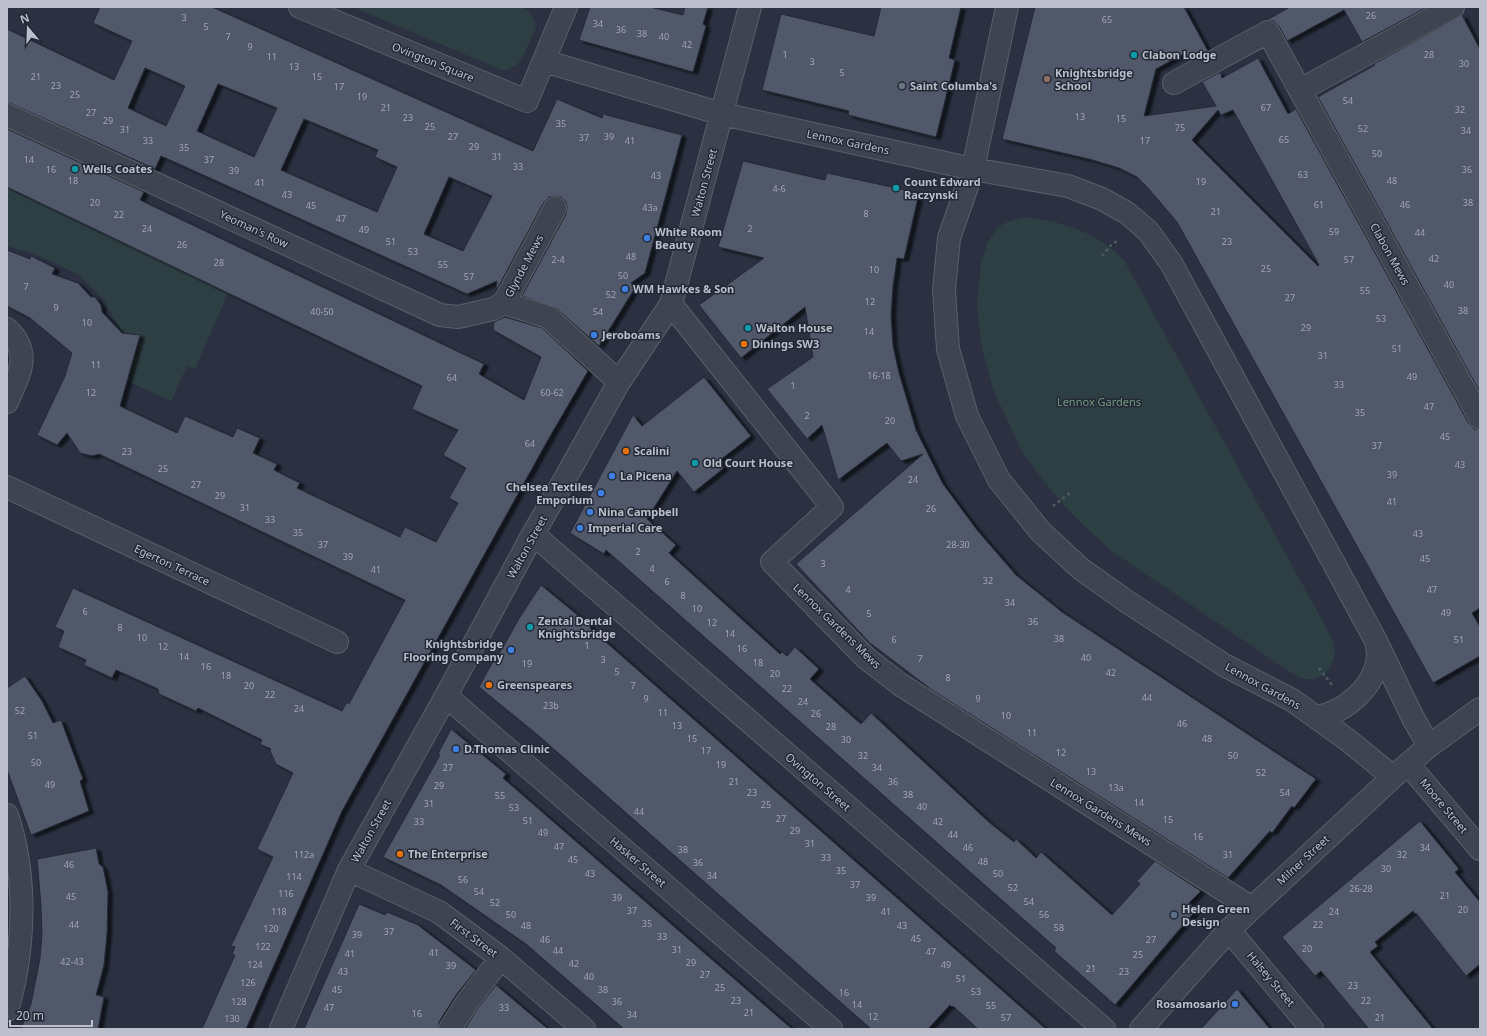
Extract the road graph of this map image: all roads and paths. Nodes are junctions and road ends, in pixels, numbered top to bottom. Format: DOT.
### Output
graph roads {
  1 [pos="300,7"];
  2 [pos="566,7"];
  3 [pos="750,7"];
  4 [pos="1007,7"];
  5 [pos="1453,7"];
  6 [pos="544,61"];
  7 [pos="1174,83"];
  8 [pos="1300,90"];
  9 [pos="722,114"];
  10 [pos="7,115"];
  11 [pos="973,169"];
  12 [pos="555,208"];
  13 [pos="1109,246"];
  14 [pos="1102,256"];
  15 [pos="504,303"];
  16 [pos="671,304"];
  17 [pos="7,329"];
  18 [pos="620,382"];
  19 [pos="7,402"];
  20 [pos="1480,418"];
  21 [pos="7,487"];
  22 [pos="1070,493"];
  23 [pos="1061,501"];
  24 [pos="533,534"];
  25 [pos="1376,641"];
  26 [pos="337,642"];
  27 [pos="1319,668"];
  28 [pos="1324,674"];
  29 [pos="446,696"];
  30 [pos="1480,708"];
  31 [pos="1317,717"];
  32 [pos="1429,746"];
  33 [pos="1400,770"];
  34 [pos="7,815"];
  35 [pos="1480,849"];
  36 [pos="349,870"];
  37 [pos="1252,908"];
  38 [pos="1229,930"];
  39 [pos="501,958"];
  40 [pos="7,1010"];
  41 [pos="281,1029"];
  42 [pos="450,1029"];
  43 [pos="584,1029"];
  44 [pos="831,1029"];
  45 [pos="1104,1029"];
  46 [pos="1141,1029"];
  47 [pos="1312,1029"];
  1 -- 6 [label="street, Ovington Square"];
  2 -- 6 [label="street, Ovington Square"];
  3 -- 9 [label="street, Walton Street"];
  4 -- 11 [label="street, Lennox Gardens"];
  5 -- 8 [label="street"];
  6 -- 9 [label="street"];
  7 -- 8 [label="street, Clabon Mews"];
  8 -- 20 [label="street, Clabon Mews"];
  9 -- 11 [label="street, Lennox Gardens"];
  9 -- 16 [label="street, Walton Street"];
  10 -- 15 [label="street, Yeoman's Row"];
  11 -- 25 [label="street, Lennox Gardens"];
  11 -- 31 [label="street, Lennox Gardens"];
  12 -- 15 [label="street, Glynde Mews"];
  13 -- 14 [label="path"];
  15 -- 18 [label="street, Glynde Mews"];
  16 -- 18 [label="street, Walton Street"];
  16 -- 37 [label="street, Lennox Gardens Mews"];
  17 -- 19 [label="street"];
  18 -- 24 [label="street, Walton Street"];
  21 -- 26 [label="street, Egerton Terrace"];
  22 -- 23 [label="path"];
  24 -- 29 [label="street, Walton Street"];
  24 -- 45 [label="street, Ovington Street"];
  25 -- 31 [label="street, Lennox Gardens"];
  25 -- 32 [label="street, Lennox Gardens"];
  27 -- 28 [label="path"];
  29 -- 36 [label="street, Walton Street"];
  29 -- 44 [label="street, Hasker Street"];
  30 -- 32 [label="street, Milner Street"];
  31 -- 33 [label="street, Lennox Gardens"];
  32 -- 33 [label="street, Milner Street"];
  33 -- 35 [label="street, Moore Street"];
  33 -- 37 [label="street, Milner Street"];
  34 -- 40 [label="street"];
  36 -- 39 [label="street, First Street"];
  36 -- 41 [label="street, Walton Street"];
  37 -- 38 [label="street, Milner Street"];
  38 -- 46 [label="street, Milner Street"];
  38 -- 47 [label="street, Halsey Street"];
  39 -- 42 [label="street"];
  39 -- 43 [label="street, First Street"];
}
